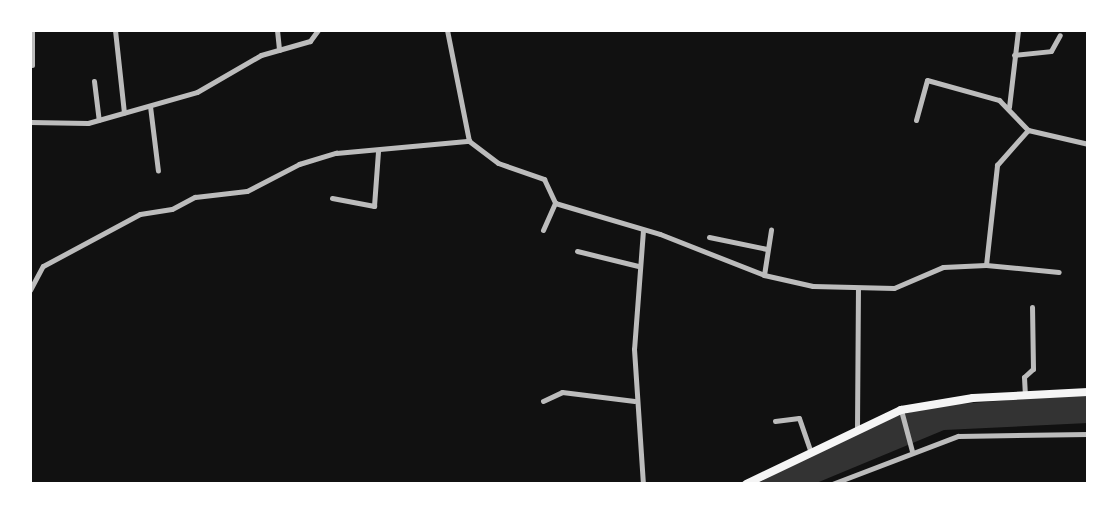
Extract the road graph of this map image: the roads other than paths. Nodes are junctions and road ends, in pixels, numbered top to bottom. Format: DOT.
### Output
graph roads {
  1 [pos="32,30"];
  2 [pos="115,30"];
  3 [pos="277,30"];
  4 [pos="318,30"];
  5 [pos="447,30"];
  6 [pos="1018,30"];
  7 [pos="1060,34"];
  8 [pos="279,50"];
  9 [pos="1014,55"];
  10 [pos="32,65"];
  11 [pos="94,81"];
  12 [pos="150,106"];
  13 [pos="1009,107"];
  14 [pos="124,113"];
  15 [pos="99,120"];
  16 [pos="916,120"];
  17 [pos="30,122"];
  18 [pos="1028,130"];
  19 [pos="469,141"];
  20 [pos="1088,144"];
  21 [pos="378,151"];
  22 [pos="158,171"];
  23 [pos="332,198"];
  24 [pos="555,203"];
  25 [pos="543,230"];
  26 [pos="643,230"];
  27 [pos="771,230"];
  28 [pos="710,237"];
  29 [pos="767,249"];
  30 [pos="576,251"];
  31 [pos="986,265"];
  32 [pos="638,266"];
  33 [pos="1059,272"];
  34 [pos="764,275"];
  35 [pos="858,289"];
  36 [pos="30,290"];
  37 [pos="1032,307"];
  38 [pos="1088,392"];
  39 [pos="1024,396"];
  40 [pos="543,401"];
  41 [pos="634,401"];
  42 [pos="901,412"];
  43 [pos="775,421"];
  44 [pos="857,428"];
  45 [pos="1088,434"];
  46 [pos="911,447"];
  47 [pos="810,452"];
  48 [pos="643,484"];
  49 [pos="746,484"];
  50 [pos="832,484"];
  1 -- 10 [label="street"];
  2 -- 14 [label="street"];
  3 -- 8 [label="street"];
  4 -- 8 [label="street"];
  5 -- 19 [label="street"];
  6 -- 9 [label="street"];
  7 -- 9 [label="street"];
  8 -- 12 [label="street"];
  9 -- 13 [label="street"];
  11 -- 15 [label="street"];
  12 -- 14 [label="street"];
  12 -- 22 [label="street"];
  13 -- 16 [label="street"];
  13 -- 18 [label="street"];
  14 -- 15 [label="street"];
  15 -- 17 [label="street"];
  18 -- 20 [label="street"];
  18 -- 31 [label="street"];
  19 -- 21 [label="street"];
  19 -- 24 [label="street"];
  21 -- 23 [label="street"];
  21 -- 36 [label="street"];
  24 -- 25 [label="street"];
  24 -- 26 [label="street"];
  26 -- 32 [label="street"];
  26 -- 34 [label="street"];
  27 -- 29 [label="street"];
  28 -- 29 [label="street"];
  29 -- 34 [label="street"];
  30 -- 32 [label="street"];
  31 -- 33 [label="street"];
  31 -- 35 [label="street"];
  32 -- 41 [label="street"];
  34 -- 35 [label="street"];
  35 -- 44 [label="street"];
  37 -- 39 [label="street"];
  38 -- 39 [label="main road"];
  39 -- 42 [label="main road"];
  40 -- 41 [label="street"];
  41 -- 48 [label="street"];
  42 -- 44 [label="main road"];
  42 -- 46 [label="street"];
  43 -- 47 [label="street"];
  44 -- 47 [label="main road"];
  45 -- 46 [label="street"];
  46 -- 50 [label="street"];
  47 -- 49 [label="main road"];
}
